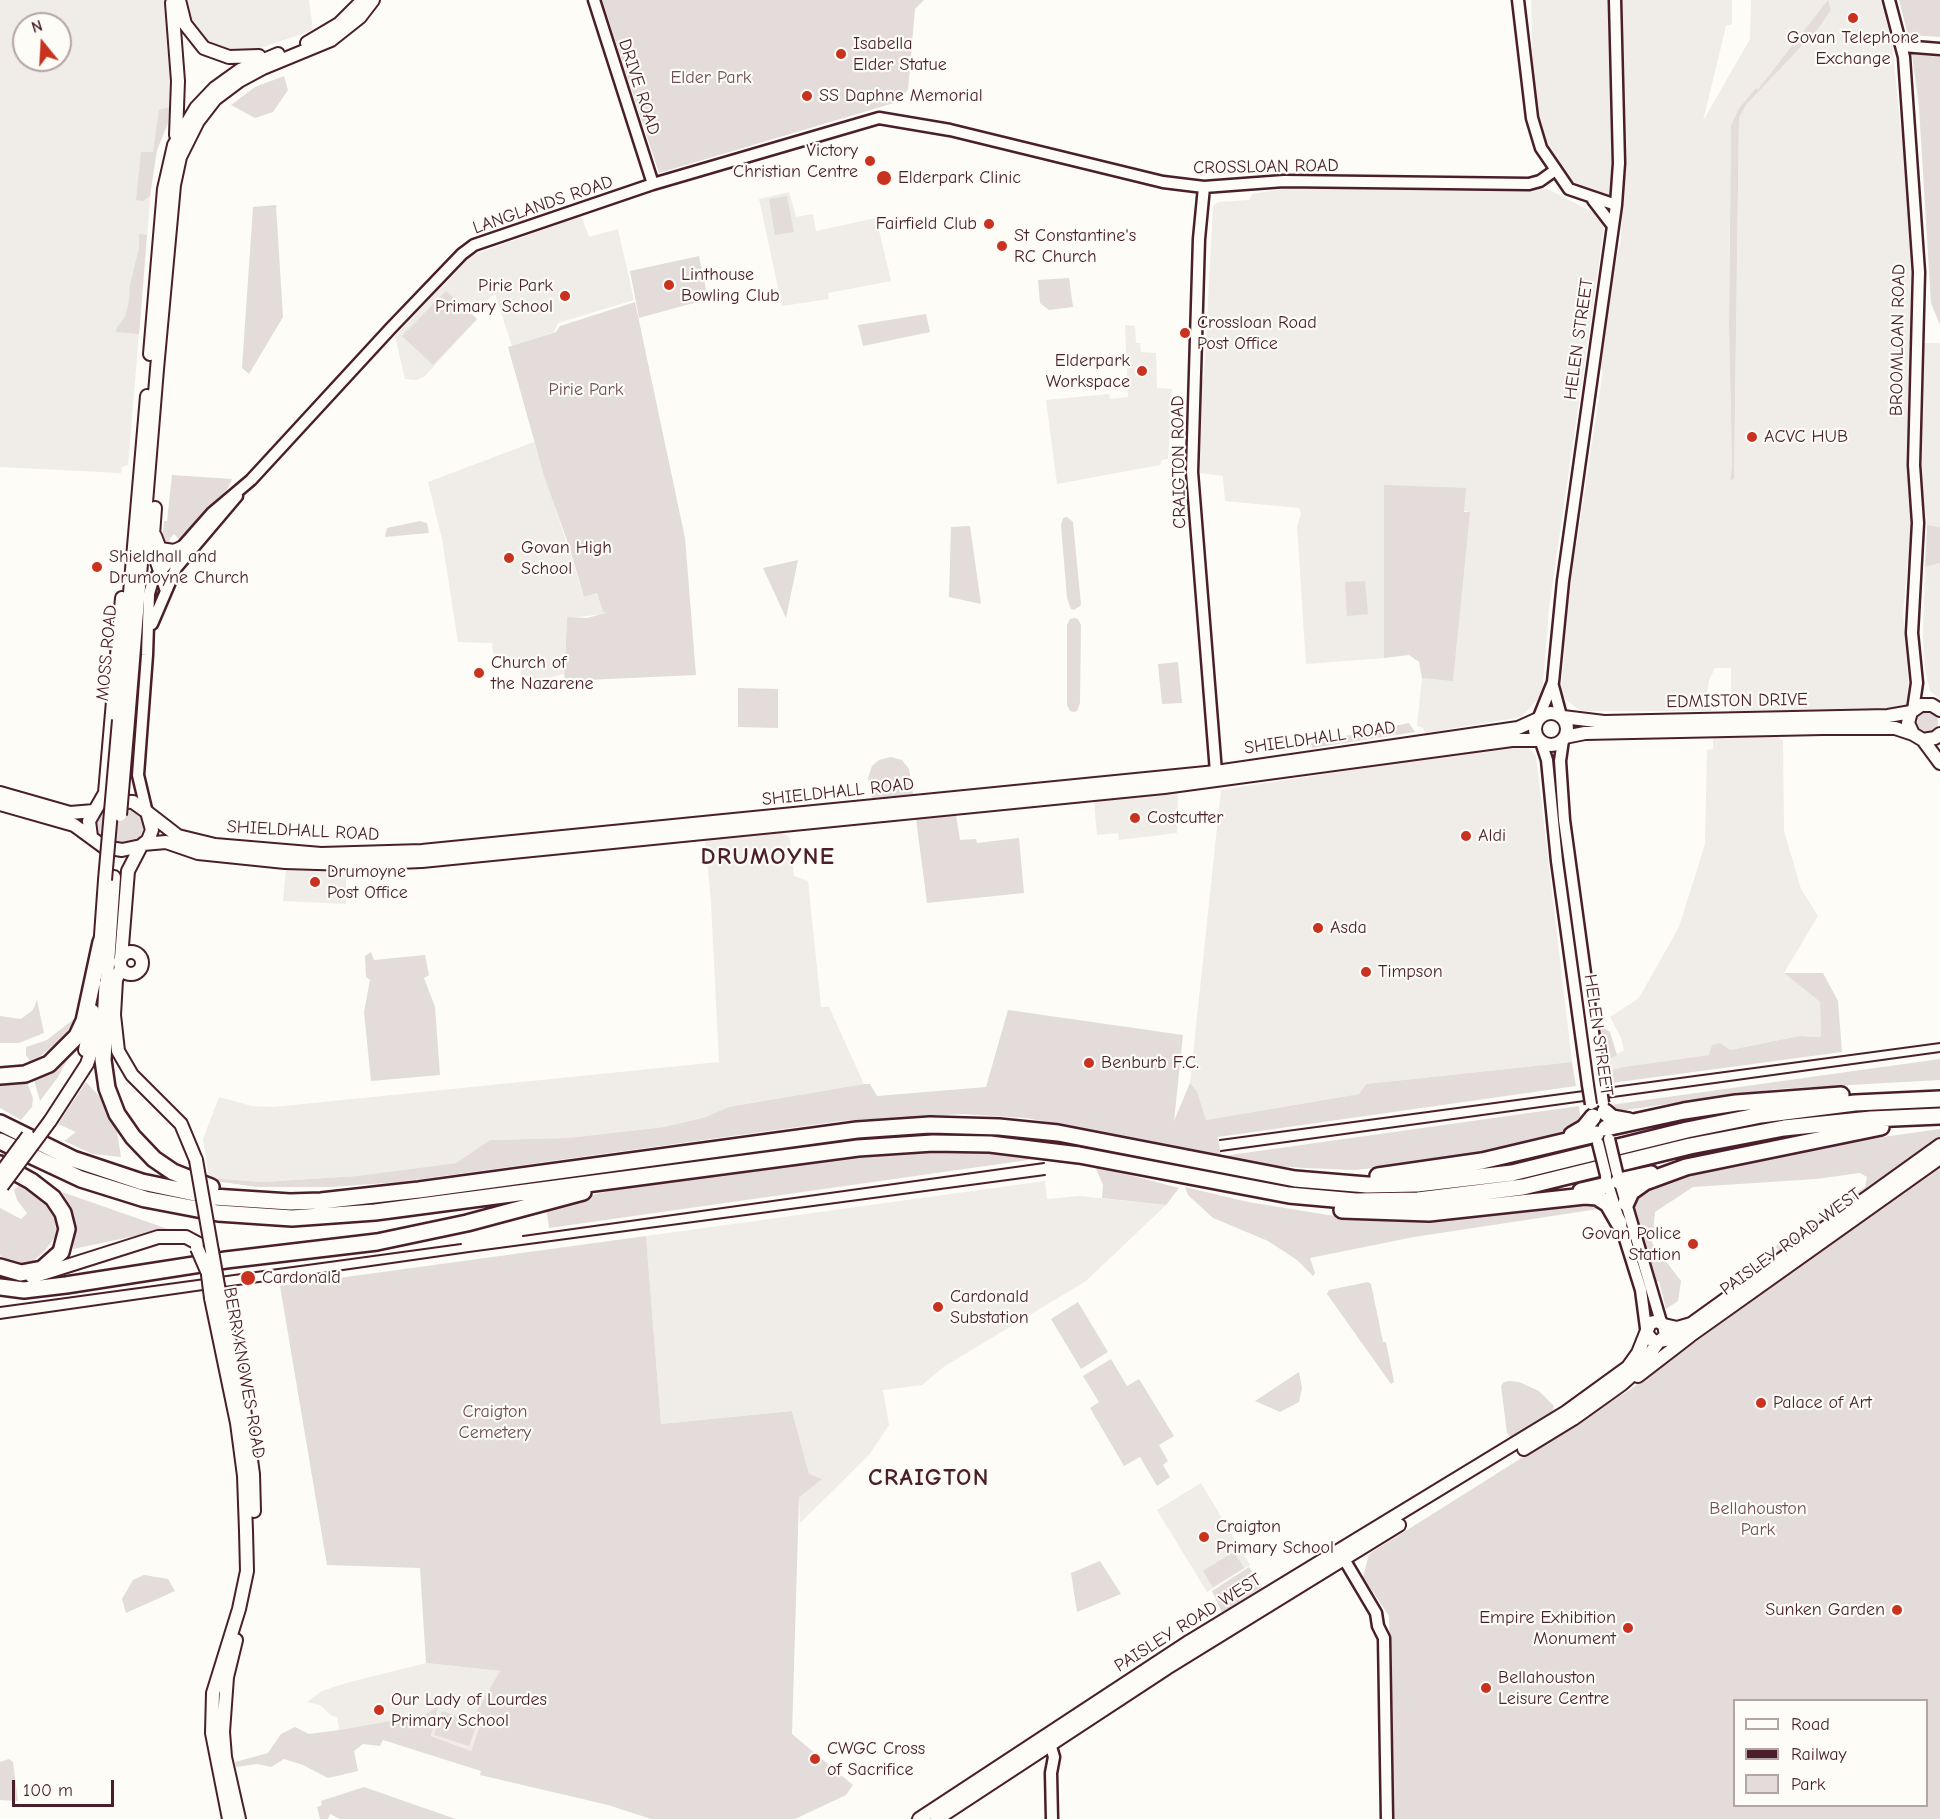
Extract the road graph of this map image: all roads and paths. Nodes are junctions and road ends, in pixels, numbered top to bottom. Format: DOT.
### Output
graph roads {
  1 [pos="172,0"];
  2 [pos="179,0"];
  3 [pos="363,0"];
  4 [pos="373,0"];
  5 [pos="594,0"];
  6 [pos="1518,0"];
  7 [pos="1615,0"];
  8 [pos="1889,0"];
  9 [pos="1902,46"];
  10 [pos="1940,49"];
  11 [pos="278,54"];
  12 [pos="910,122"];
  13 [pos="174,145"];
  14 [pos="1554,171"];
  15 [pos="653,184"];
  16 [pos="1204,187"];
  17 [pos="1590,198"];
  18 [pos="1616,205"];
  19 [pos="1613,226"];
  20 [pos="157,369"];
  21 [pos="141,465"];
  22 [pos="242,489"];
  23 [pos="153,529"];
  24 [pos="183,547"];
  25 [pos="159,572"];
  26 [pos="166,588"];
  27 [pos="148,636"];
  28 [pos="1553,682"];
  29 [pos="1917,683"];
  30 [pos="1938,709"];
  31 [pos="1912,711"];
  32 [pos="1562,716"];
  33 [pos="1538,718"];
  34 [pos="124,720"];
  35 [pos="1737,724"];
  36 [pos="1700,725"];
  37 [pos="1940,734"];
  38 [pos="1918,737"];
  39 [pos="1564,738"];
  40 [pos="1540,741"];
  41 [pos="1415,748"];
  42 [pos="1940,756"];
  43 [pos="1940,763"];
  44 [pos="1307,764"];
  45 [pos="1216,772"];
  46 [pos="138,775"];
  47 [pos="0,793"];
  48 [pos="119,800"];
  49 [pos="0,804"];
  50 [pos="97,807"];
  51 [pos="146,811"];
  52 [pos="91,837"];
  53 [pos="142,845"];
  54 [pos="122,850"];
  55 [pos="128,871"];
  56 [pos="123,929"];
  57 [pos="106,943"];
  58 [pos="134,952"];
  59 [pos="124,967"];
  60 [pos="107,985"];
  61 [pos="0,1076"];
  62 [pos="1940,1093"];
  63 [pos="1940,1098"];
  64 [pos="1598,1109"];
  65 [pos="1940,1117"];
  66 [pos="47,1119"];
  67 [pos="1646,1120"];
  68 [pos="0,1123"];
  69 [pos="1603,1136"];
  70 [pos="0,1141"];
  71 [pos="1555,1143"];
  72 [pos="1940,1145"];
  73 [pos="1934,1158"];
  74 [pos="0,1164"];
  75 [pos="1686,1167"];
  76 [pos="1143,1168"];
  77 [pos="653,1176"];
  78 [pos="1294,1179"];
  79 [pos="1612,1179"];
  80 [pos="1,1183"];
  81 [pos="1541,1198"];
  82 [pos="321,1201"];
  83 [pos="1626,1203"];
  84 [pos="1619,1223"];
  85 [pos="158,1241"];
  86 [pos="212,1251"];
  87 [pos="0,1270"];
  88 [pos="208,1275"];
  89 [pos="0,1287"];
  90 [pos="216,1297"];
  91 [pos="1663,1324"];
  92 [pos="1646,1330"];
  93 [pos="1691,1335"];
  94 [pos="1660,1341"];
  95 [pos="1611,1392"];
  96 [pos="1341,1555"];
  97 [pos="1044,1744"];
  98 [pos="927,1818"];
  99 [pos="229,1819"];
  100 [pos="239,1819"];
  101 [pos="1052,1819"];
  102 [pos="1387,1819"];
  1 -- 13 [label="main road"];
  2 -- 11 [label="main road"];
  3 -- 11 [label="main road, MOSS ROAD"];
  4 -- 20 [label="main road, MOSS ROAD"];
  5 -- 15 [label="street, DRIVE ROAD"];
  6 -- 14 [label="street"];
  7 -- 18 [label="street, HELEN STREET"];
  8 -- 9 [label="street, BROOMLOAN ROAD"];
  9 -- 10 [label="street"];
  9 -- 29 [label="street, BROOMLOAN ROAD"];
  11 -- 13 [label="main road, MOSS ROAD"];
  12 -- 15 [label="street, LANGLANDS ROAD"];
  12 -- 16 [label="street, CROSSLOAN ROAD"];
  13 -- 21 [label="main road, MOSS ROAD"];
  14 -- 16 [label="street, CROSSLOAN ROAD"];
  14 -- 17 [label="street"];
  15 -- 22 [label="street, LANGLANDS ROAD"];
  16 -- 45 [label="street, CRAIGTON ROAD"];
  17 -- 18 [label="street"];
  17 -- 19 [label="street"];
  18 -- 19 [label="street, HELEN STREET"];
  19 -- 28 [label="street, HELEN STREET"];
  20 -- 23 [label="main road"];
  20 -- 34 [label="main road, MOSS ROAD"];
  21 -- 34 [label="main road, MOSS ROAD"];
  21 -- 50 [label="main road"];
  22 -- 24 [label="street, LANGLANDS ROAD"];
  22 -- 26 [label="street, LANGLANDS ROAD"];
  23 -- 24 [label="main road"];
  23 -- 25 [label="main road"];
  24 -- 25 [label="street, LANGLANDS ROAD"];
  25 -- 26 [label="main road"];
  25 -- 27 [label="street, LANGLANDS ROAD"];
  26 -- 27 [label="street, LANGLANDS ROAD"];
  27 -- 46 [label="street, LANGLANDS ROAD"];
  28 -- 32 [label="street, HELEN STREET"];
  28 -- 33 [label="street, HELEN STREET"];
  29 -- 30 [label="street"];
  29 -- 31 [label="street, BROOMLOAN ROAD"];
  30 -- 31 [label="main road, EDMISTON DRIVE"];
  31 -- 35 [label="main road, EDMISTON DRIVE"];
  31 -- 38 [label="main road"];
  32 -- 33 [label="main road"];
  32 -- 36 [label="main road, EDMISTON DRIVE"];
  32 -- 39 [label="main road"];
  33 -- 40 [label="main road"];
  33 -- 41 [label="main road, SHIELDHALL ROAD"];
  34 -- 57 [label="main road, MOSS ROAD, bridge"];
  35 -- 36 [label="main road, EDMISTON DRIVE"];
  35 -- 38 [label="main road, EDMISTON DRIVE"];
  36 -- 39 [label="main road, EDMISTON DRIVE"];
  37 -- 38 [label="main road"];
  37 -- 42 [label="main road"];
  38 -- 43 [label="main road"];
  39 -- 40 [label="main road"];
  39 -- 64 [label="street, HELEN STREET, bridge"];
  40 -- 41 [label="main road, SHIELDHALL ROAD"];
  40 -- 64 [label="street, HELEN STREET, bridge"];
  41 -- 44 [label="main road, SHIELDHALL ROAD"];
  44 -- 45 [label="main road, SHIELDHALL ROAD"];
  44 -- 53 [label="main road, SHIELDHALL ROAD"];
  45 -- 51 [label="main road, SHIELDHALL ROAD"];
  46 -- 48 [label="street"];
  46 -- 51 [label="street, LANGLANDS ROAD"];
  47 -- 50 [label="main road"];
  48 -- 50 [label="main road"];
  48 -- 51 [label="main road"];
  49 -- 52 [label="main road"];
  50 -- 52 [label="main road"];
  51 -- 53 [label="main road"];
  52 -- 54 [label="main road"];
  53 -- 54 [label="main road"];
  53 -- 55 [label="main road"];
  54 -- 55 [label="main road"];
  55 -- 56 [label="main road"];
  56 -- 58 [label="main road"];
  56 -- 59 [label="main road"];
  57 -- 60 [label="main road, MOSS ROAD"];
  57 -- 61 [label="highway"];
  57 -- 66 [label="main road, MOSS ROAD"];
  58 -- 59 [label="main road"];
  58 -- 59 [label="main road"];
  59 -- 86 [label="main road, BERRYKNOWES ROAD, bridge"];
  60 -- 66 [label="main road, MOSS ROAD"];
  60 -- 82 [label="highway"];
  62 -- 67 [label="highway"];
  63 -- 78 [label="highway"];
  64 -- 67 [label="highway"];
  64 -- 69 [label="street, HELEN STREET"];
  64 -- 71 [label="highway"];
  65 -- 75 [label="highway"];
  65 -- 76 [label="highway"];
  66 -- 80 [label="main road, MOSS ROAD, bridge"];
  67 -- 69 [label="highway"];
  68 -- 82 [label="highway"];
  69 -- 71 [label="highway"];
  69 -- 79 [label="street, HELEN STREET, bridge"];
  70 -- 77 [label="highway"];
  71 -- 78 [label="highway"];
  72 -- 73 [label="main road"];
  73 -- 91 [label="main road, PAISLEY ROAD WEST"];
  73 -- 93 [label="main road, PAISLEY ROAD WEST"];
  74 -- 87 [label="highway"];
  75 -- 79 [label="highway"];
  75 -- 83 [label="highway"];
  76 -- 77 [label="highway"];
  76 -- 81 [label="highway"];
  77 -- 89 [label="highway"];
  78 -- 82 [label="highway"];
  79 -- 81 [label="highway"];
  79 -- 83 [label="street, HELEN STREET"];
  79 -- 84 [label="street, HELEN STREET"];
  81 -- 84 [label="highway"];
  83 -- 91 [label="street, HELEN STREET"];
  84 -- 92 [label="street, HELEN STREET"];
  85 -- 86 [label="main road"];
  85 -- 87 [label="main road"];
  85 -- 88 [label="main road, bridge"];
  86 -- 88 [label="main road, BERRYKNOWES ROAD, bridge"];
  86 -- 90 [label="main road, BERRYKNOWES ROAD, bridge"];
  88 -- 90 [label="main road, BERRYKNOWES ROAD, bridge"];
  90 -- 99 [label="main road, BERRYKNOWES ROAD"];
  90 -- 100 [label="main road, BERRYKNOWES ROAD"];
  91 -- 92 [label="main road, PAISLEY ROAD WEST"];
  91 -- 94 [label="main road, PAISLEY ROAD WEST"];
  92 -- 94 [label="main road"];
  92 -- 96 [label="main road, PAISLEY ROAD WEST"];
  93 -- 94 [label="main road, PAISLEY ROAD WEST"];
  93 -- 95 [label="main road"];
  94 -- 95 [label="main road, PAISLEY ROAD WEST"];
  95 -- 96 [label="main road, PAISLEY ROAD WEST"];
  96 -- 97 [label="main road, PAISLEY ROAD WEST"];
  96 -- 102 [label="street"];
  97 -- 98 [label="main road, PAISLEY ROAD WEST"];
  97 -- 101 [label="street"];
}
